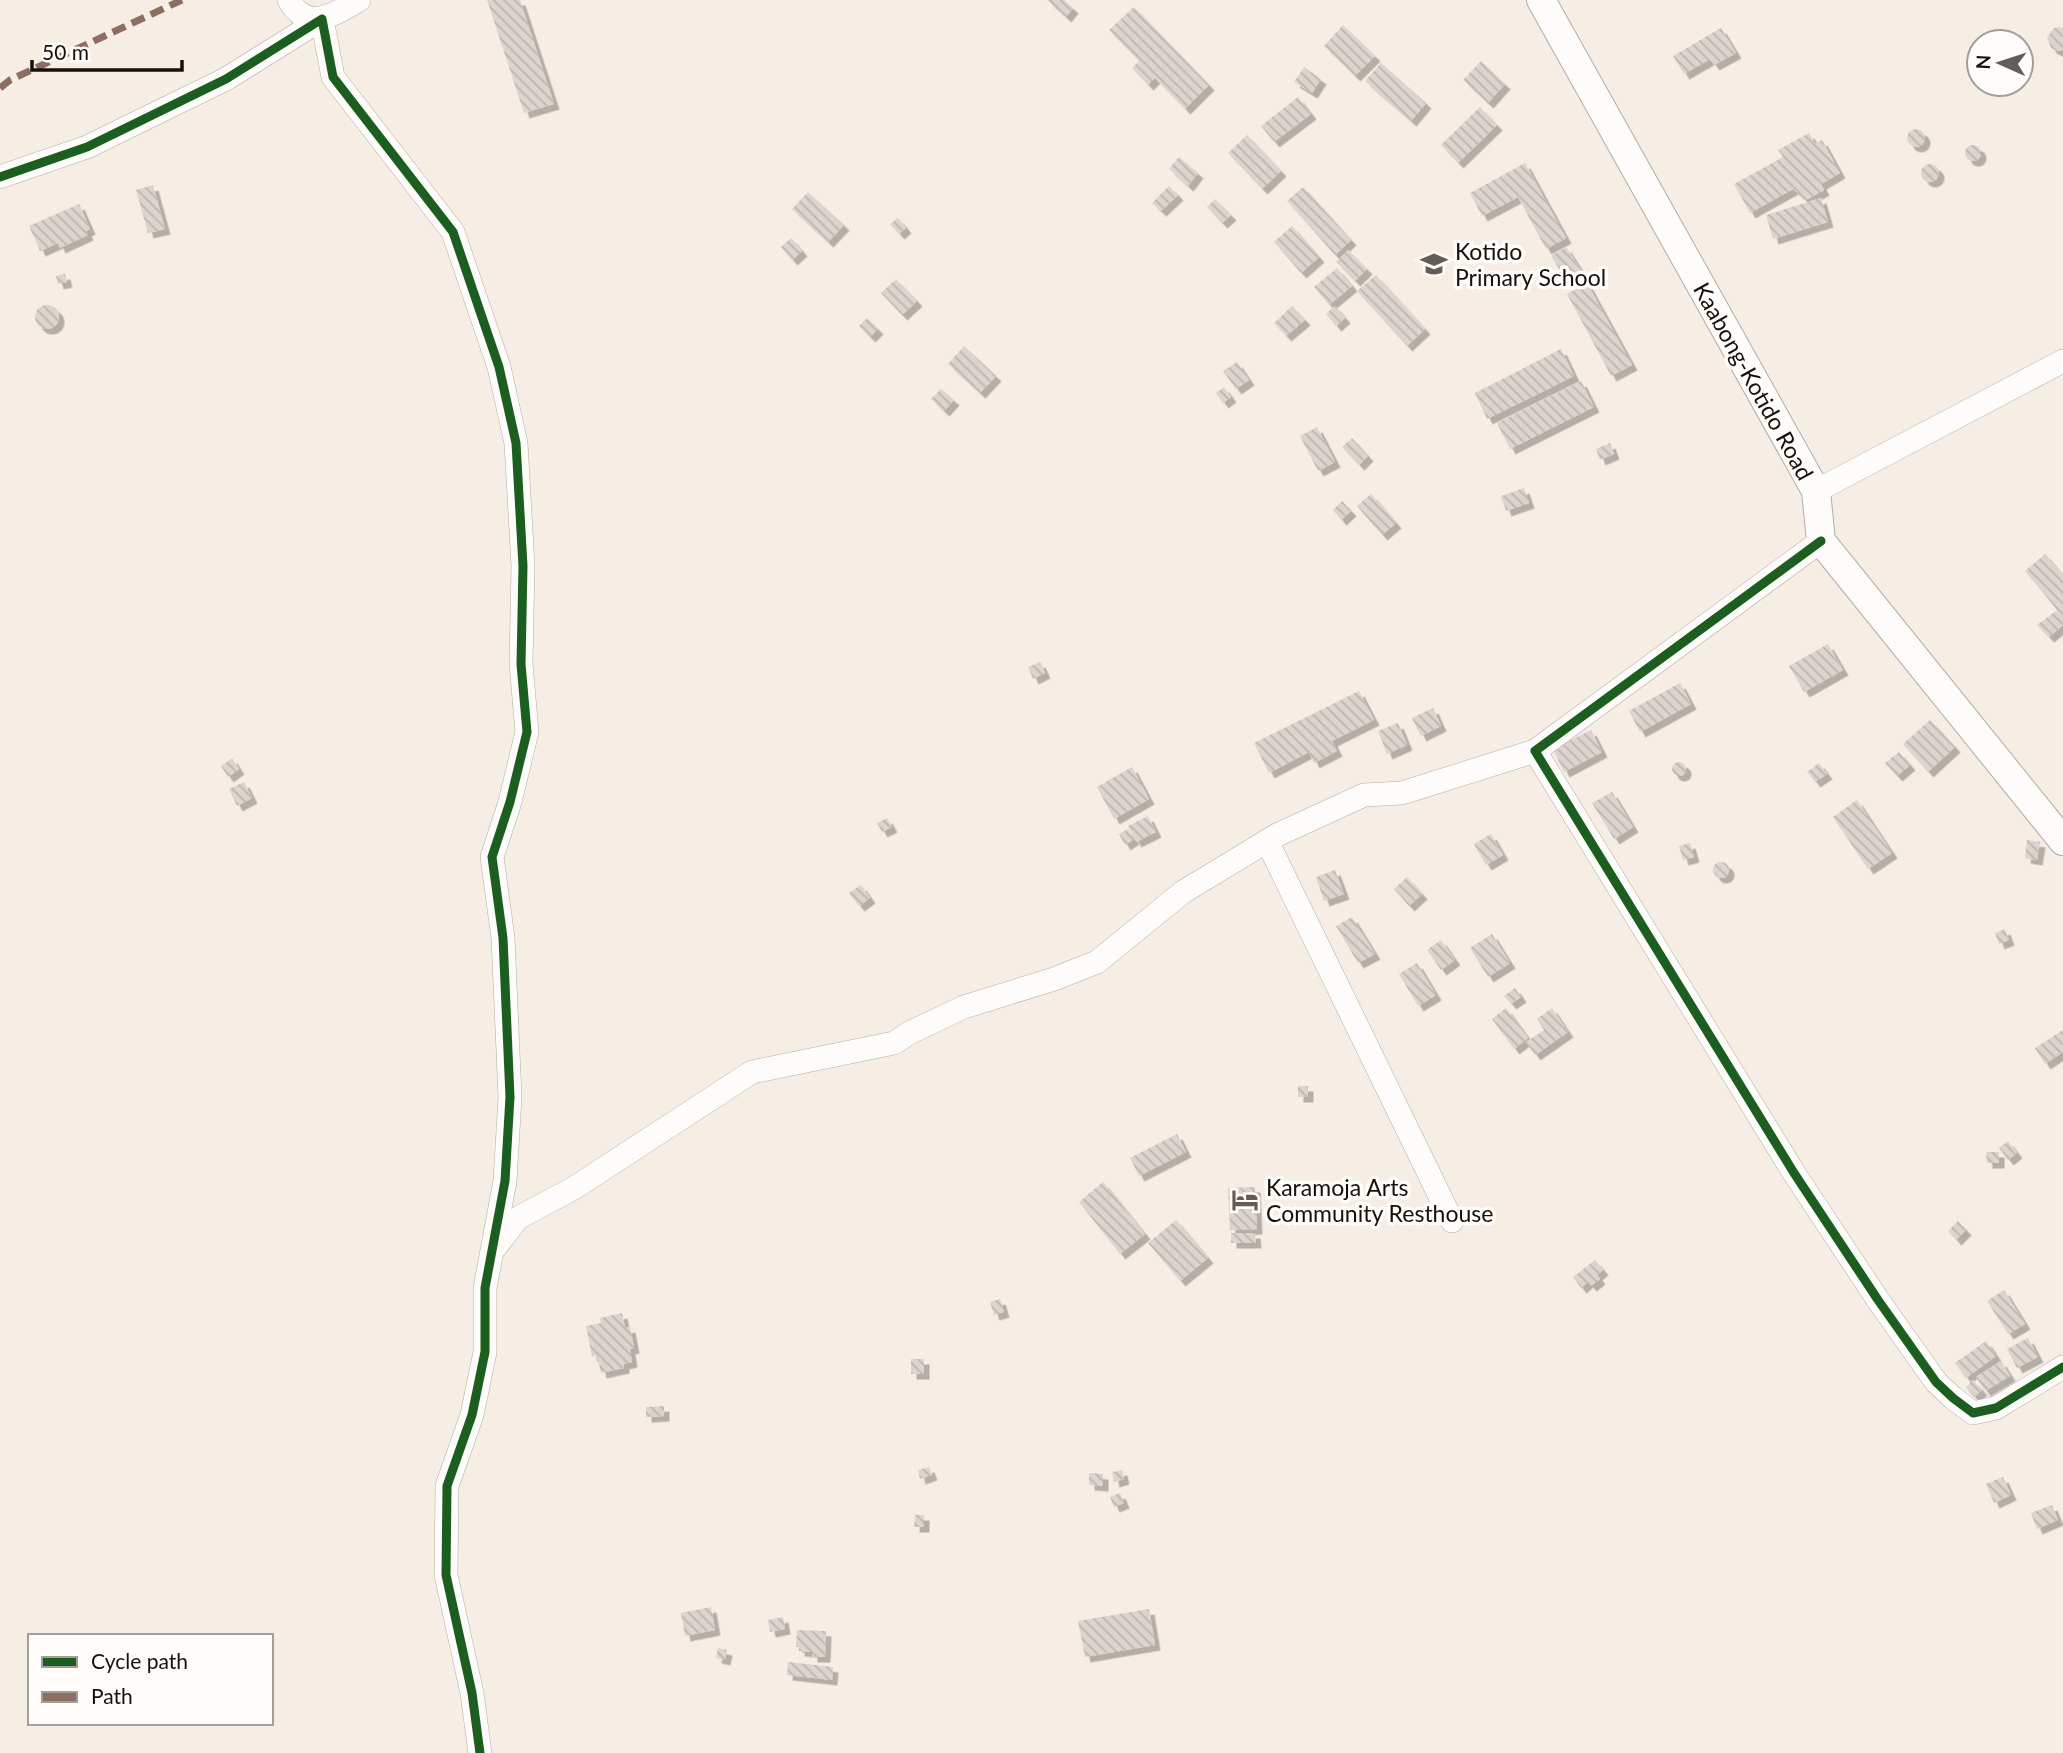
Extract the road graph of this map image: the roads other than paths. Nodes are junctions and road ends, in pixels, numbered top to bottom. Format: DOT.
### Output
graph roads {
  1 [pos="289,0"];
  2 [pos="359,0"];
  3 [pos="1541,0"];
  4 [pos="322,19"];
  5 [pos="0,177"];
  6 [pos="2063,361"];
  7 [pos="1816,491"];
  8 [pos="1821,541"];
  9 [pos="1535,751"];
  10 [pos="1267,841"];
  11 [pos="2063,841"];
  12 [pos="1452,1221"];
  13 [pos="492,1252"];
  14 [pos="2063,1367"];
  15 [pos="480,1753"];
  1 -- 4 [label="street"];
  2 -- 4 [label="street"];
  3 -- 7 [label="main road, Kaabong-Kotido Road"];
  4 -- 5 [label="street"];
  4 -- 13 [label="street"];
  6 -- 7 [label="street"];
  7 -- 8 [label="main road, Kaabong-Kotido Road"];
  8 -- 9 [label="street"];
  8 -- 11 [label="main road"];
  9 -- 10 [label="street"];
  9 -- 14 [label="street"];
  10 -- 12 [label="street"];
  10 -- 13 [label="street"];
  13 -- 15 [label="street"];
}
